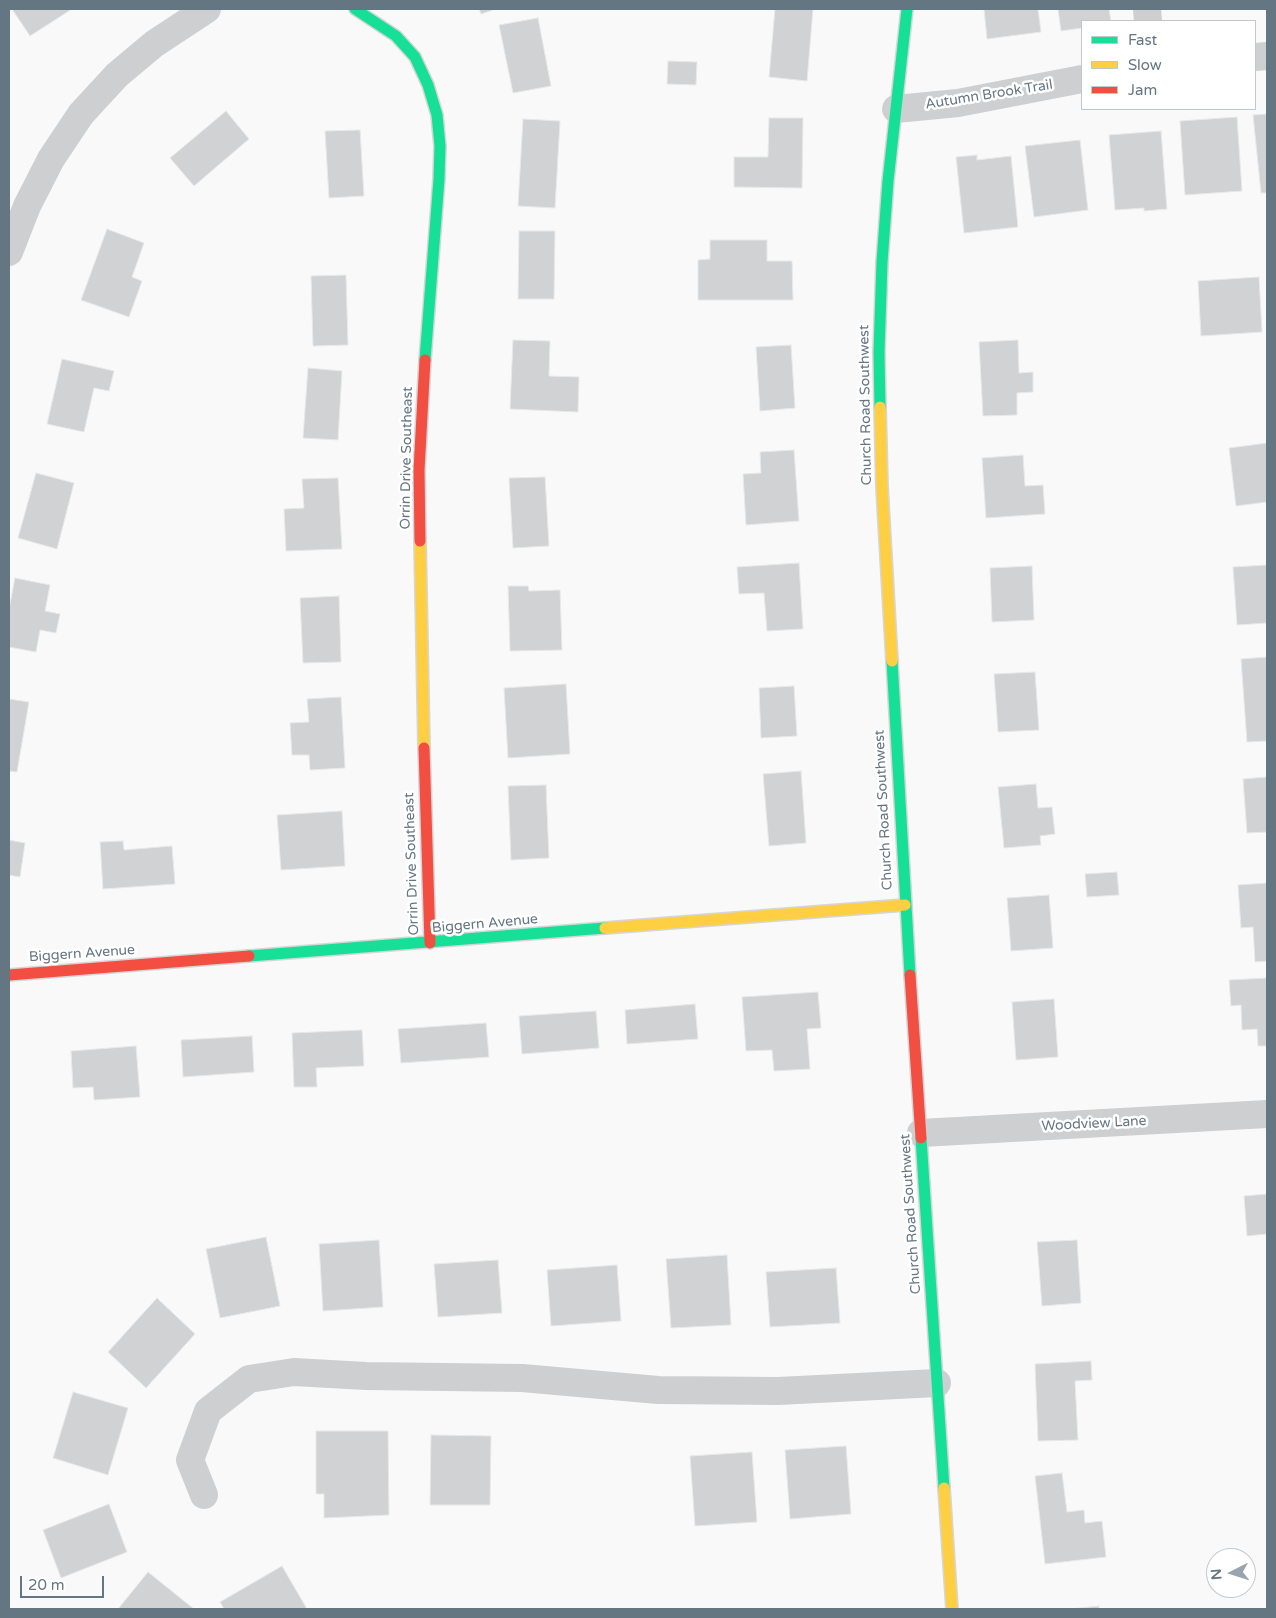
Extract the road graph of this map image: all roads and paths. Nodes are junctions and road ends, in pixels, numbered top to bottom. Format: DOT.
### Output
graph roads {
  1 [pos="207,9"];
  2 [pos="354,9"];
  3 [pos="907,9"];
  4 [pos="1081,79"];
  5 [pos="896,109"];
  6 [pos="9,252"];
  7 [pos="904,905"];
  8 [pos="430,943"];
  9 [pos="9,975"];
  10 [pos="1267,1114"];
  11 [pos="921,1133"];
  12 [pos="938,1384"];
  13 [pos="204,1495"];
  14 [pos="952,1609"];
  1 -- 6 [label="street"];
  2 -- 8 [label="street, Orrin Drive Southeast"];
  3 -- 5 [label="street, Church Road Southwest"];
  4 -- 5 [label="street, Autumn Brook Trail"];
  5 -- 7 [label="street, Church Road Southwest"];
  7 -- 8 [label="street, Biggern Avenue"];
  7 -- 11 [label="street, Church Road Southwest"];
  8 -- 9 [label="street, Biggern Avenue"];
  10 -- 11 [label="street, Woodview Lane"];
  11 -- 12 [label="street, Church Road Southwest"];
  12 -- 13 [label="street"];
  12 -- 14 [label="street, Church Road Southwest"];
}
